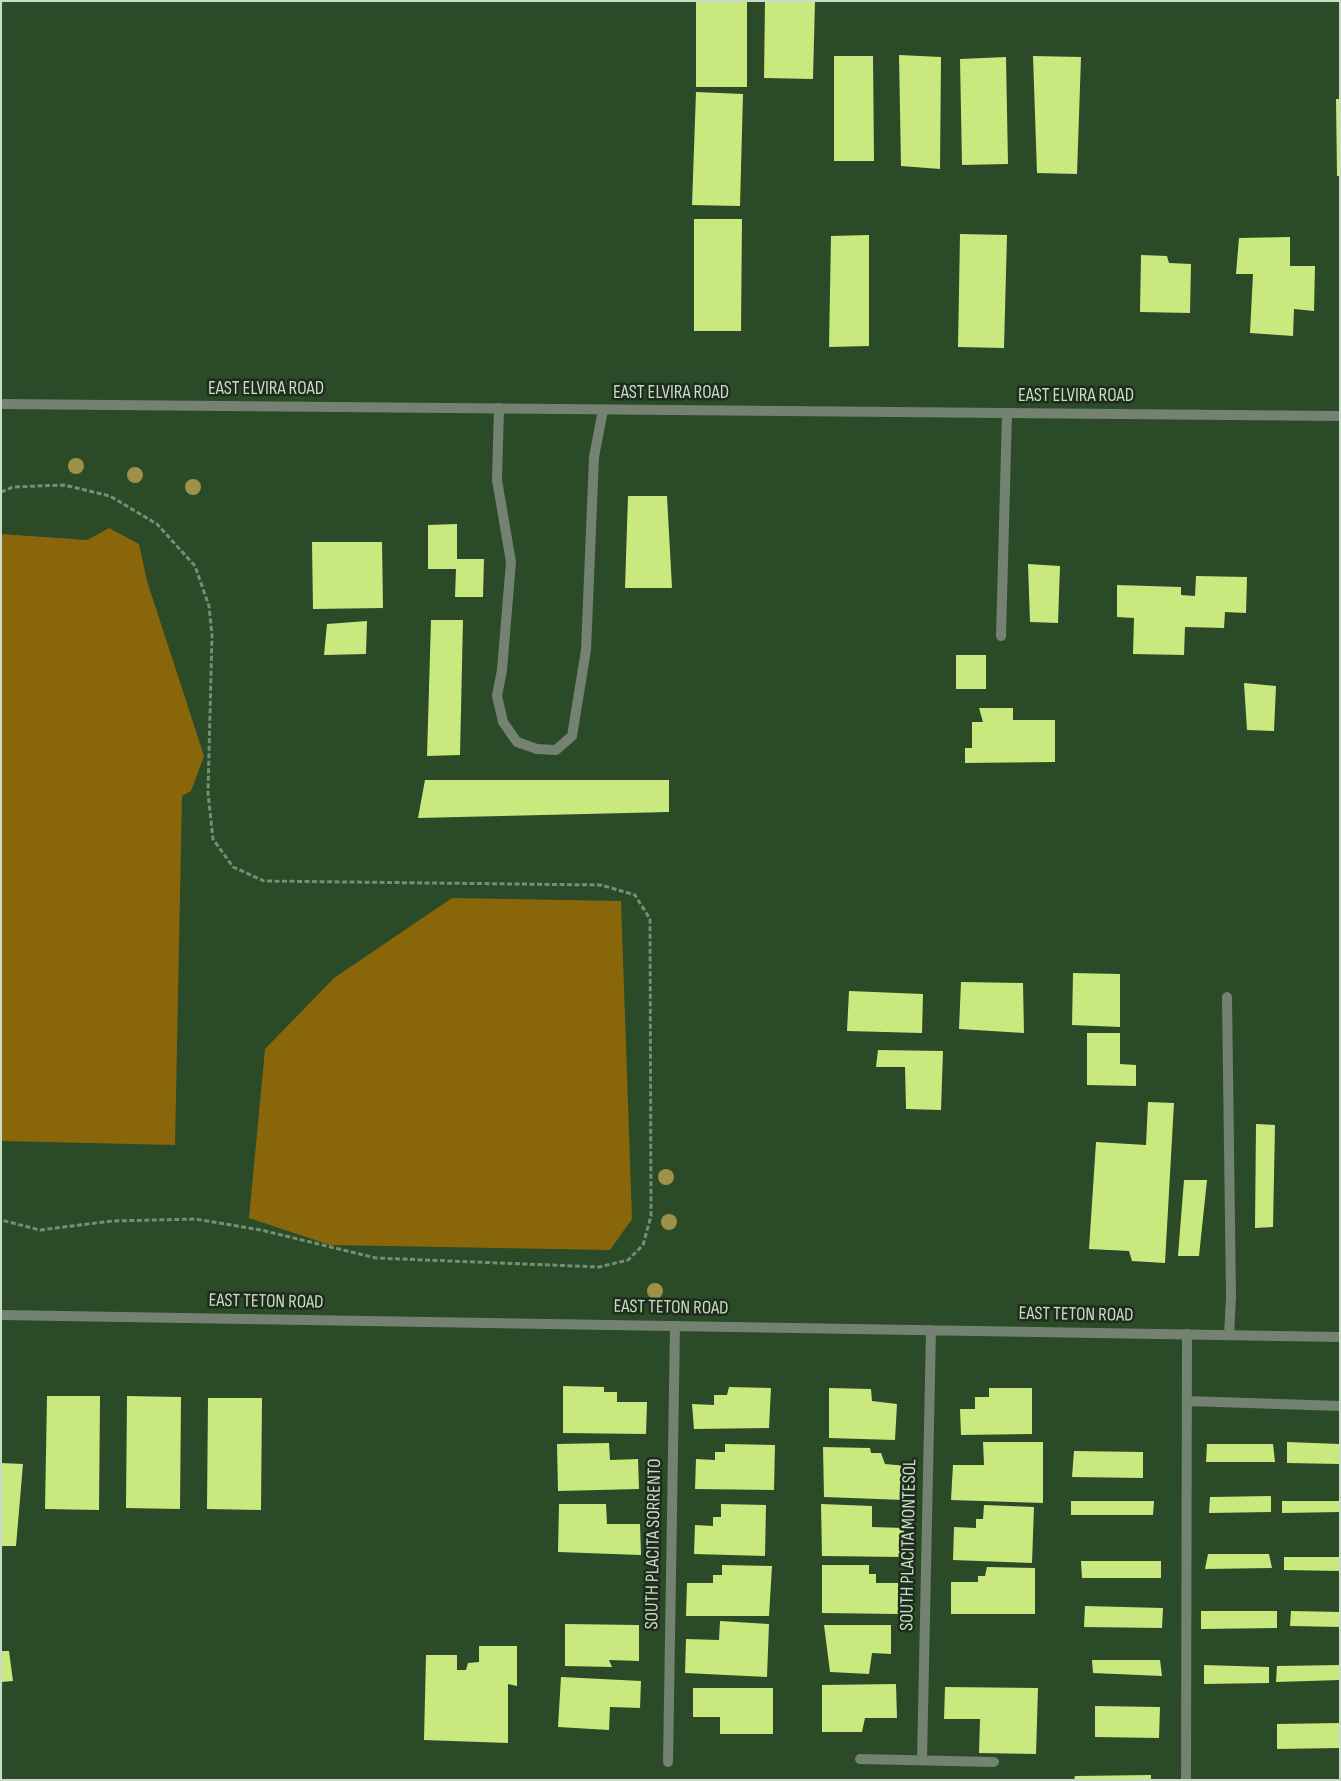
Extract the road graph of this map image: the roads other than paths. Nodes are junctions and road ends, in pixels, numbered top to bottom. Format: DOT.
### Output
graph roads {
  1 [pos="1,404"];
  2 [pos="499,408"];
  3 [pos="603,410"];
  4 [pos="1007,413"];
  5 [pos="1340,416"];
  6 [pos="1001,636"];
  7 [pos="1227,997"];
  8 [pos="1,1315"];
  9 [pos="675,1326"];
  10 [pos="931,1330"];
  11 [pos="1187,1334"];
  12 [pos="1229,1335"];
  13 [pos="1340,1337"];
  14 [pos="1187,1401"];
  15 [pos="1340,1406"];
  16 [pos="860,1759"];
  17 [pos="922,1760"];
  18 [pos="668,1762"];
  19 [pos="994,1762"];
  20 [pos="1186,1780"];
  1 -- 2 [label="street, EAST ELVIRA ROAD"];
  2 -- 3 [label="street, EAST ELVIRA ROAD"];
  2 -- 3 [label="street"];
  3 -- 4 [label="street, EAST ELVIRA ROAD"];
  4 -- 5 [label="street, EAST ELVIRA ROAD"];
  4 -- 6 [label="street"];
  7 -- 12 [label="street"];
  8 -- 9 [label="street, EAST TETON ROAD"];
  9 -- 10 [label="street, EAST TETON ROAD"];
  9 -- 18 [label="street, SOUTH PLACITA SORRENTO"];
  10 -- 11 [label="street, EAST TETON ROAD"];
  10 -- 17 [label="street, SOUTH PLACITA MONTESOL"];
  11 -- 12 [label="street, EAST TETON ROAD"];
  11 -- 14 [label="street"];
  12 -- 13 [label="street, EAST TETON ROAD"];
  14 -- 15 [label="street"];
  14 -- 20 [label="street"];
  16 -- 17 [label="street"];
  17 -- 19 [label="street"];
}
